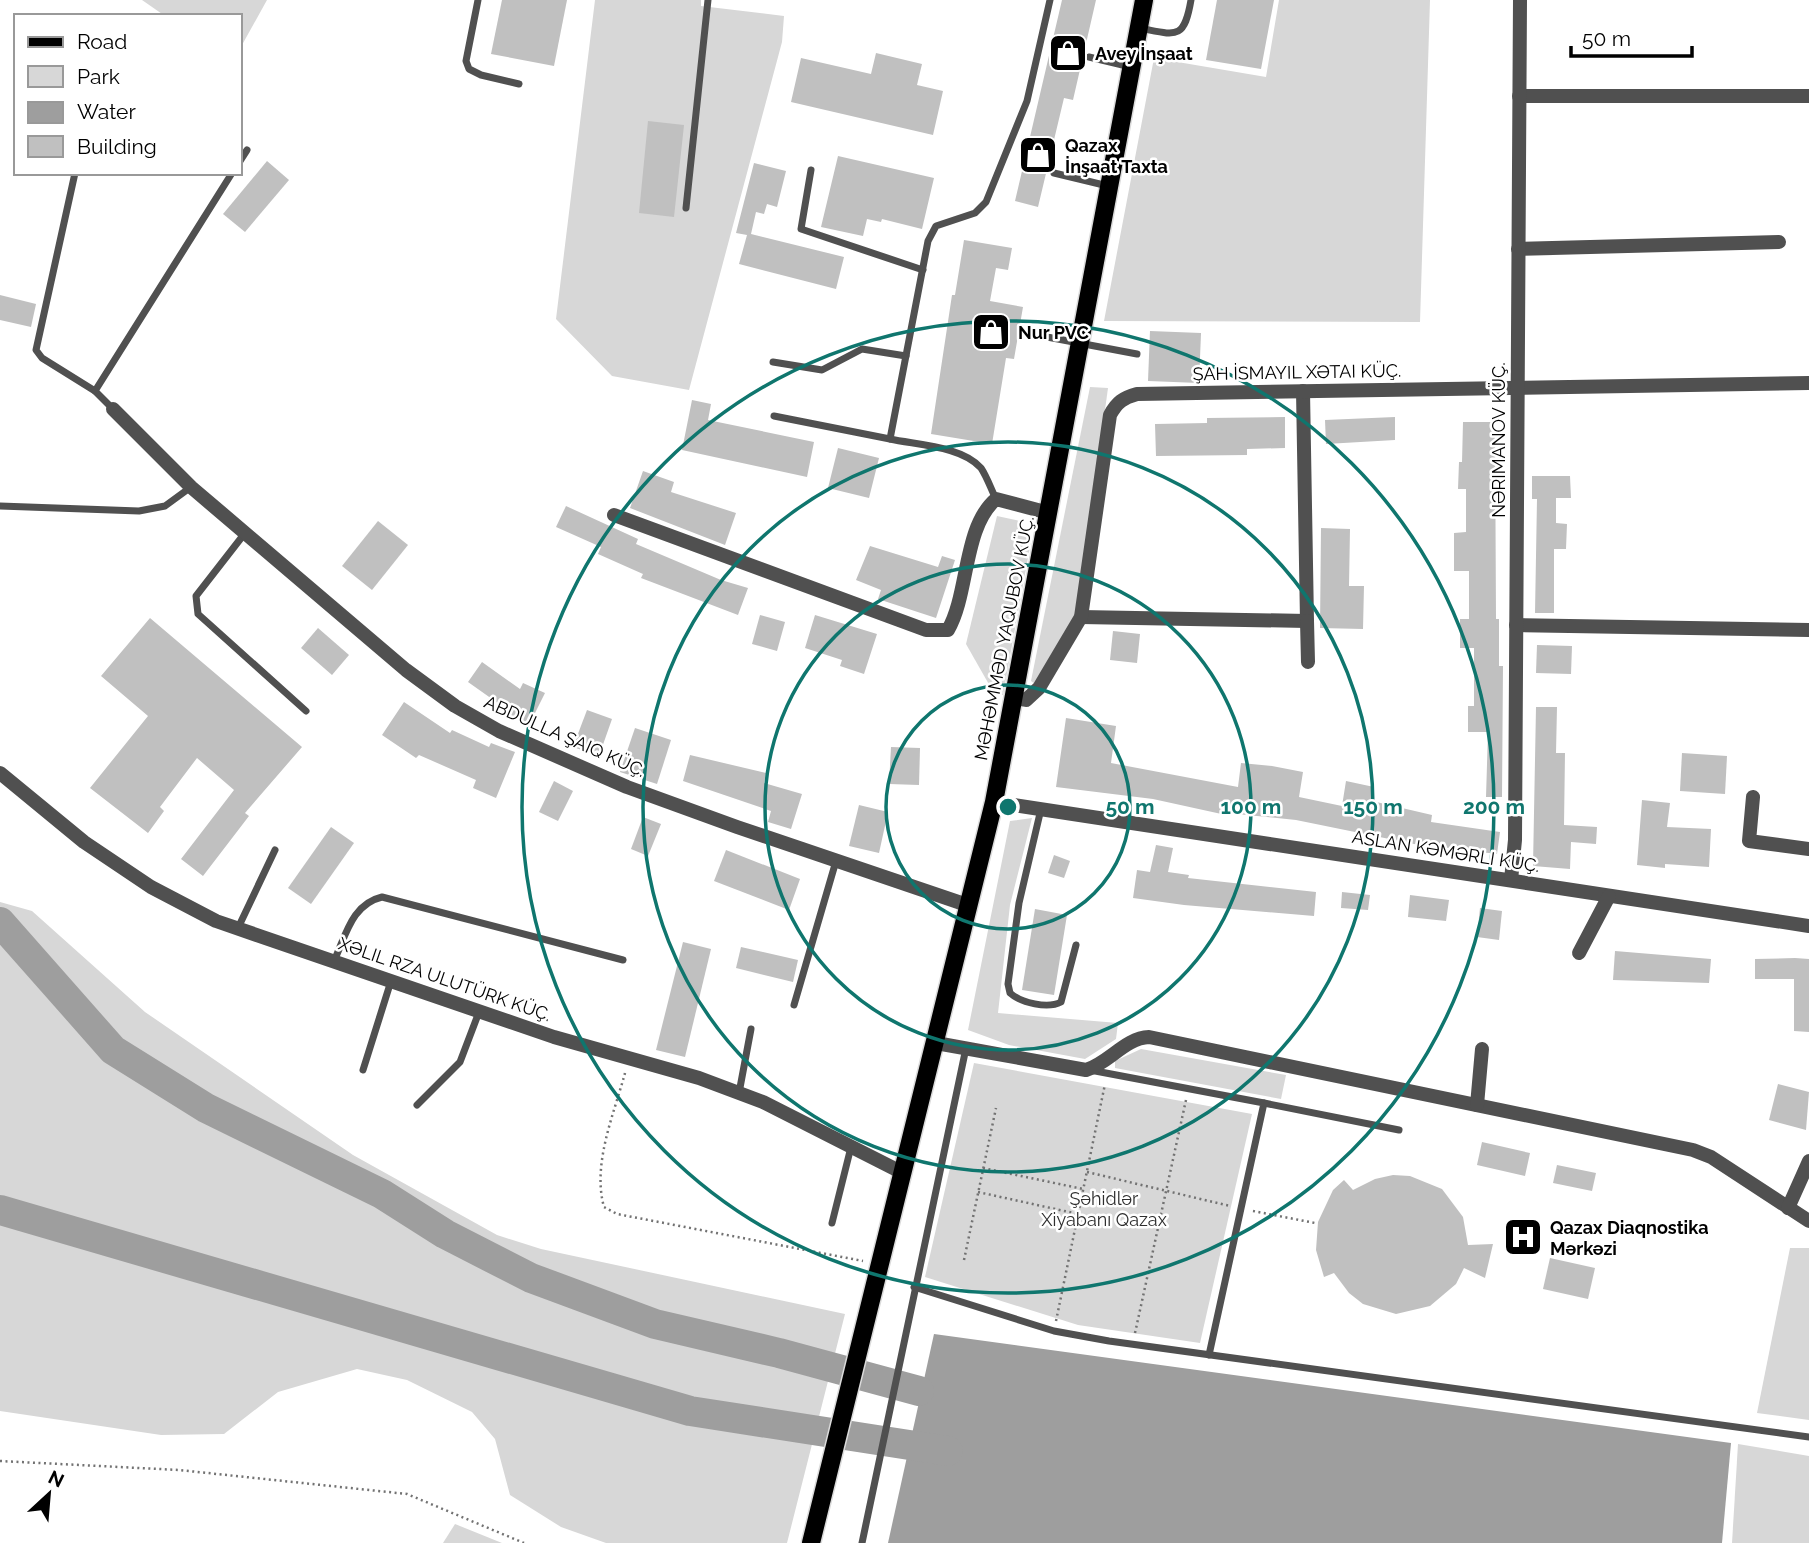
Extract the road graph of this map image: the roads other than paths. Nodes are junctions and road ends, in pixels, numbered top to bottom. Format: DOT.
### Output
graph roads {
  1 [pos="478,0"];
  2 [pos="708,0"];
  3 [pos="1050,0"];
  4 [pos="1144,0"];
  5 [pos="1191,0"];
  6 [pos="1520,0"];
  7 [pos="1139,28"];
  8 [pos="1089,57"];
  9 [pos="1132,67"];
  10 [pos="519,84"];
  11 [pos="1519,96"];
  12 [pos="1809,96"];
  13 [pos="247,150"];
  14 [pos="242,158"];
  15 [pos="811,170"];
  16 [pos="1054,173"];
  17 [pos="75,175"];
  18 [pos="231,175"];
  19 [pos="1110,186"];
  20 [pos="686,208"];
  21 [pos="1779,242"];
  22 [pos="1518,249"];
  23 [pos="923,270"];
  24 [pos="1026,333"];
  25 [pos="1081,343"];
  26 [pos="1137,354"];
  27 [pos="906,356"];
  28 [pos="773,362"];
  29 [pos="1809,383"];
  30 [pos="1517,387"];
  31 [pos="95,391"];
  32 [pos="1303,391"];
  33 [pos="113,409"];
  34 [pos="774,416"];
  35 [pos="890,439"];
  36 [pos="191,487"];
  37 [pos="996,499"];
  38 [pos="0,506"];
  39 [pos="1049,513"];
  40 [pos="614,515"];
  41 [pos="245,533"];
  42 [pos="1082,617"];
  43 [pos="1307,621"];
  44 [pos="1516,625"];
  45 [pos="1809,629"];
  46 [pos="1308,662"];
  47 [pos="1016,698"];
  48 [pos="306,711"];
  49 [pos="0,773"];
  50 [pos="1753,797"];
  51 [pos="994,802"];
  52 [pos="1041,809"];
  53 [pos="1809,849"];
  54 [pos="275,850"];
  55 [pos="836,861"];
  56 [pos="1511,880"];
  57 [pos="1609,896"];
  58 [pos="970,906"];
  59 [pos="1809,926"];
  60 [pos="238,929"];
  61 [pos="1076,945"];
  62 [pos="1579,953"];
  63 [pos="622,960"];
  64 [pos="334,961"];
  65 [pos="391,981"];
  66 [pos="794,1005"];
  67 [pos="479,1011"];
  68 [pos="751,1029"];
  69 [pos="936,1043"];
  70 [pos="965,1048"];
  71 [pos="1482,1049"];
  72 [pos="363,1070"];
  73 [pos="1086,1070"];
  74 [pos="739,1093"];
  75 [pos="1264,1102"];
  76 [pos="416,1105"];
  77 [pos="1477,1105"];
  78 [pos="1399,1130"];
  79 [pos="852,1147"];
  80 [pos="1809,1161"];
  81 [pos="903,1173"];
  82 [pos="1788,1208"];
  83 [pos="1809,1222"];
  84 [pos="832,1223"];
  85 [pos="914,1287"];
  86 [pos="1209,1355"];
  87 [pos="1809,1437"];
  88 [pos="811,1543"];
  89 [pos="862,1543"];
  1 -- 10 [label="lane"];
  2 -- 20 [label="lane"];
  3 -- 23 [label="lane"];
  4 -- 7 [label="main road, MƏHƏMMƏD YAQUBOV KÜÇ."];
  5 -- 7 [label="lane"];
  6 -- 11 [label="street, NƏRIMANOV KÜÇ."];
  7 -- 9 [label="main road, MƏHƏMMƏD YAQUBOV KÜÇ."];
  8 -- 9 [label="lane"];
  9 -- 19 [label="main road, MƏHƏMMƏD YAQUBOV KÜÇ."];
  11 -- 12 [label="street"];
  11 -- 22 [label="street, NƏRIMANOV KÜÇ."];
  13 -- 14 [label="lane"];
  15 -- 23 [label="lane"];
  16 -- 19 [label="lane"];
  17 -- 31 [label="lane"];
  18 -- 31 [label="lane"];
  19 -- 25 [label="main road, MƏHƏMMƏD YAQUBOV KÜÇ."];
  21 -- 22 [label="street"];
  22 -- 30 [label="street, NƏRIMANOV KÜÇ."];
  23 -- 27 [label="lane"];
  24 -- 25 [label="lane"];
  25 -- 26 [label="lane"];
  25 -- 39 [label="main road, MƏHƏMMƏD YAQUBOV KÜÇ."];
  27 -- 28 [label="lane"];
  27 -- 35 [label="lane"];
  29 -- 30 [label="street"];
  30 -- 32 [label="street"];
  30 -- 44 [label="street, NƏRIMANOV KÜÇ."];
  31 -- 33 [label="lane"];
  32 -- 42 [label="street"];
  32 -- 43 [label="street"];
  33 -- 36 [label="street, ABDULLA ŞAIQ KÜÇ."];
  34 -- 35 [label="lane"];
  35 -- 37 [label="lane"];
  36 -- 38 [label="lane"];
  36 -- 41 [label="street, ABDULLA ŞAIQ KÜÇ."];
  37 -- 39 [label="street"];
  37 -- 40 [label="street"];
  39 -- 47 [label="main road, MƏHƏMMƏD YAQUBOV KÜÇ."];
  41 -- 48 [label="lane"];
  41 -- 55 [label="street, ABDULLA ŞAIQ KÜÇ."];
  42 -- 43 [label="street"];
  42 -- 47 [label="street"];
  43 -- 46 [label="street"];
  44 -- 45 [label="street"];
  44 -- 56 [label="street, NƏRIMANOV KÜÇ."];
  47 -- 51 [label="main road, MƏHƏMMƏD YAQUBOV KÜÇ."];
  49 -- 60 [label="street, XƏLIL RZA ULUTÜRK KÜÇ."];
  50 -- 53 [label="street"];
  51 -- 52 [label="street, ASLAN KƏMƏRLI KÜÇ."];
  51 -- 58 [label="main road, MƏHƏMMƏD YAQUBOV KÜÇ."];
  52 -- 56 [label="street, ASLAN KƏMƏRLI KÜÇ."];
  52 -- 61 [label="lane"];
  54 -- 60 [label="lane"];
  55 -- 58 [label="street, ABDULLA ŞAIQ KÜÇ."];
  55 -- 66 [label="lane"];
  56 -- 57 [label="street, ASLAN KƏMƏRLI KÜÇ."];
  57 -- 59 [label="street, ASLAN KƏMƏRLI KÜÇ."];
  57 -- 62 [label="street"];
  58 -- 69 [label="main road, MƏHƏMMƏD YAQUBOV KÜÇ."];
  60 -- 64 [label="street, XƏLIL RZA ULUTÜRK KÜÇ."];
  63 -- 64 [label="lane"];
  64 -- 65 [label="street, XƏLIL RZA ULUTÜRK KÜÇ."];
  65 -- 67 [label="street, XƏLIL RZA ULUTÜRK KÜÇ."];
  65 -- 72 [label="lane"];
  67 -- 74 [label="street, XƏLIL RZA ULUTÜRK KÜÇ."];
  67 -- 76 [label="lane"];
  68 -- 74 [label="lane"];
  69 -- 70 [label="street"];
  69 -- 81 [label="main road, MƏHƏMMƏD YAQUBOV KÜÇ."];
  70 -- 73 [label="street"];
  70 -- 85 [label="lane"];
  71 -- 77 [label="street"];
  73 -- 75 [label="lane"];
  73 -- 77 [label="street"];
  74 -- 79 [label="street, XƏLIL RZA ULUTÜRK KÜÇ."];
  75 -- 78 [label="lane"];
  75 -- 86 [label="lane"];
  77 -- 82 [label="street"];
  79 -- 81 [label="street, XƏLIL RZA ULUTÜRK KÜÇ."];
  79 -- 84 [label="lane"];
  80 -- 82 [label="street"];
  81 -- 88 [label="main road, MƏHƏMMƏD YAQUBOV KÜÇ."];
  82 -- 83 [label="street"];
  85 -- 86 [label="lane"];
  85 -- 89 [label="lane"];
  86 -- 87 [label="lane"];
}
